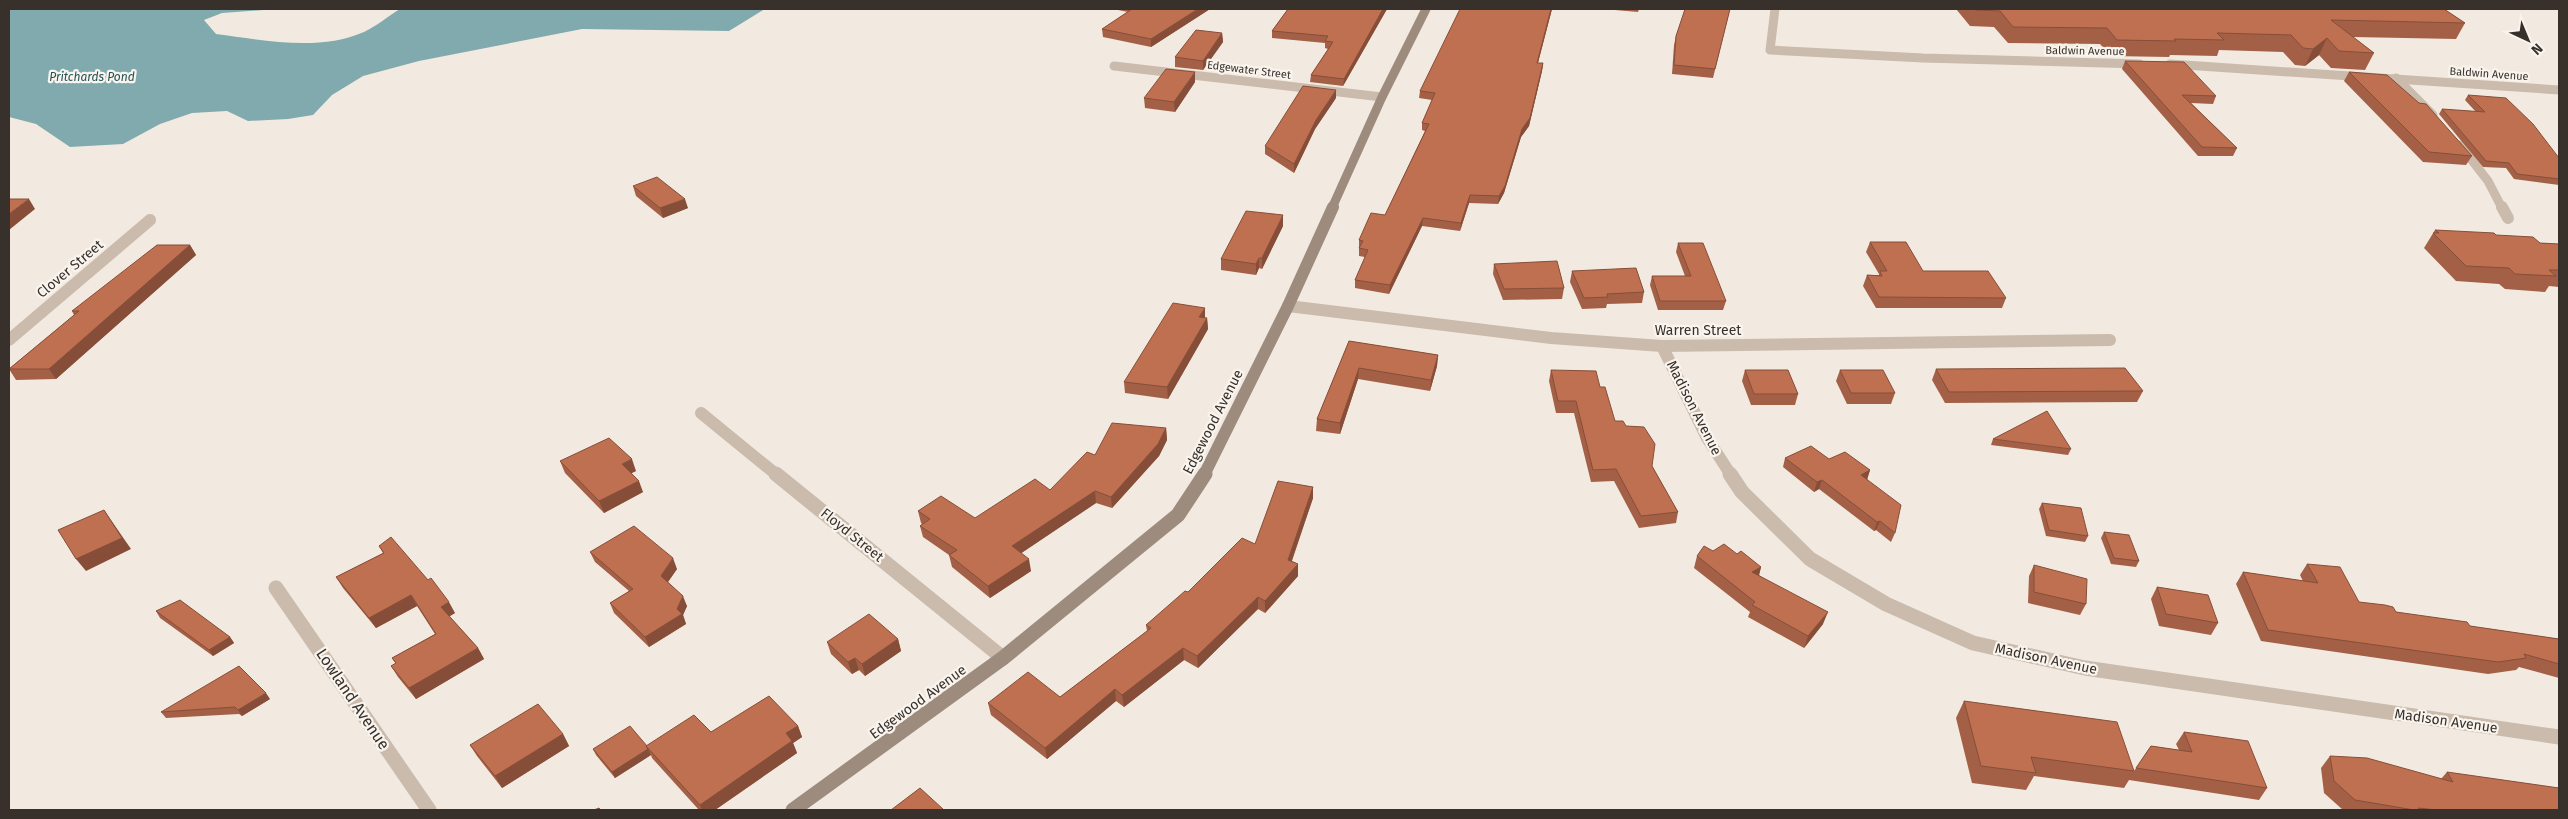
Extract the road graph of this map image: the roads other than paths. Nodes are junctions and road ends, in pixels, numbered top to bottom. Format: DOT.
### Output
graph roads {
  1 [pos="1426,9"];
  2 [pos="1775,9"];
  3 [pos="1114,66"];
  4 [pos="2396,78"];
  5 [pos="2559,90"];
  6 [pos="1382,97"];
  7 [pos="2442,125"];
  8 [pos="2451,136"];
  9 [pos="2508,218"];
  10 [pos="150,220"];
  11 [pos="1288,306"];
  12 [pos="9,340"];
  13 [pos="2110,340"];
  14 [pos="1662,346"];
  15 [pos="701,413"];
  16 [pos="276,588"];
  17 [pos="1003,658"];
  18 [pos="2559,737"];
  19 [pos="429,810"];
  20 [pos="793,810"];
  1 -- 6 [label="street, Edgewood Avenue"];
  2 -- 4 [label="street, Baldwin Avenue"];
  3 -- 6 [label="street, Edgewater Street"];
  4 -- 5 [label="street, Baldwin Avenue"];
  4 -- 7 [label="street"];
  6 -- 11 [label="street, Edgewood Avenue"];
  8 -- 9 [label="street"];
  10 -- 12 [label="street, Clover Street"];
  11 -- 14 [label="street, Warren Street"];
  11 -- 17 [label="street, Edgewood Avenue"];
  13 -- 14 [label="street, Warren Street"];
  14 -- 18 [label="street, Madison Avenue"];
  15 -- 17 [label="street, Floyd Street"];
  16 -- 19 [label="street, Lowland Avenue"];
  17 -- 20 [label="street, Edgewood Avenue"];
}
